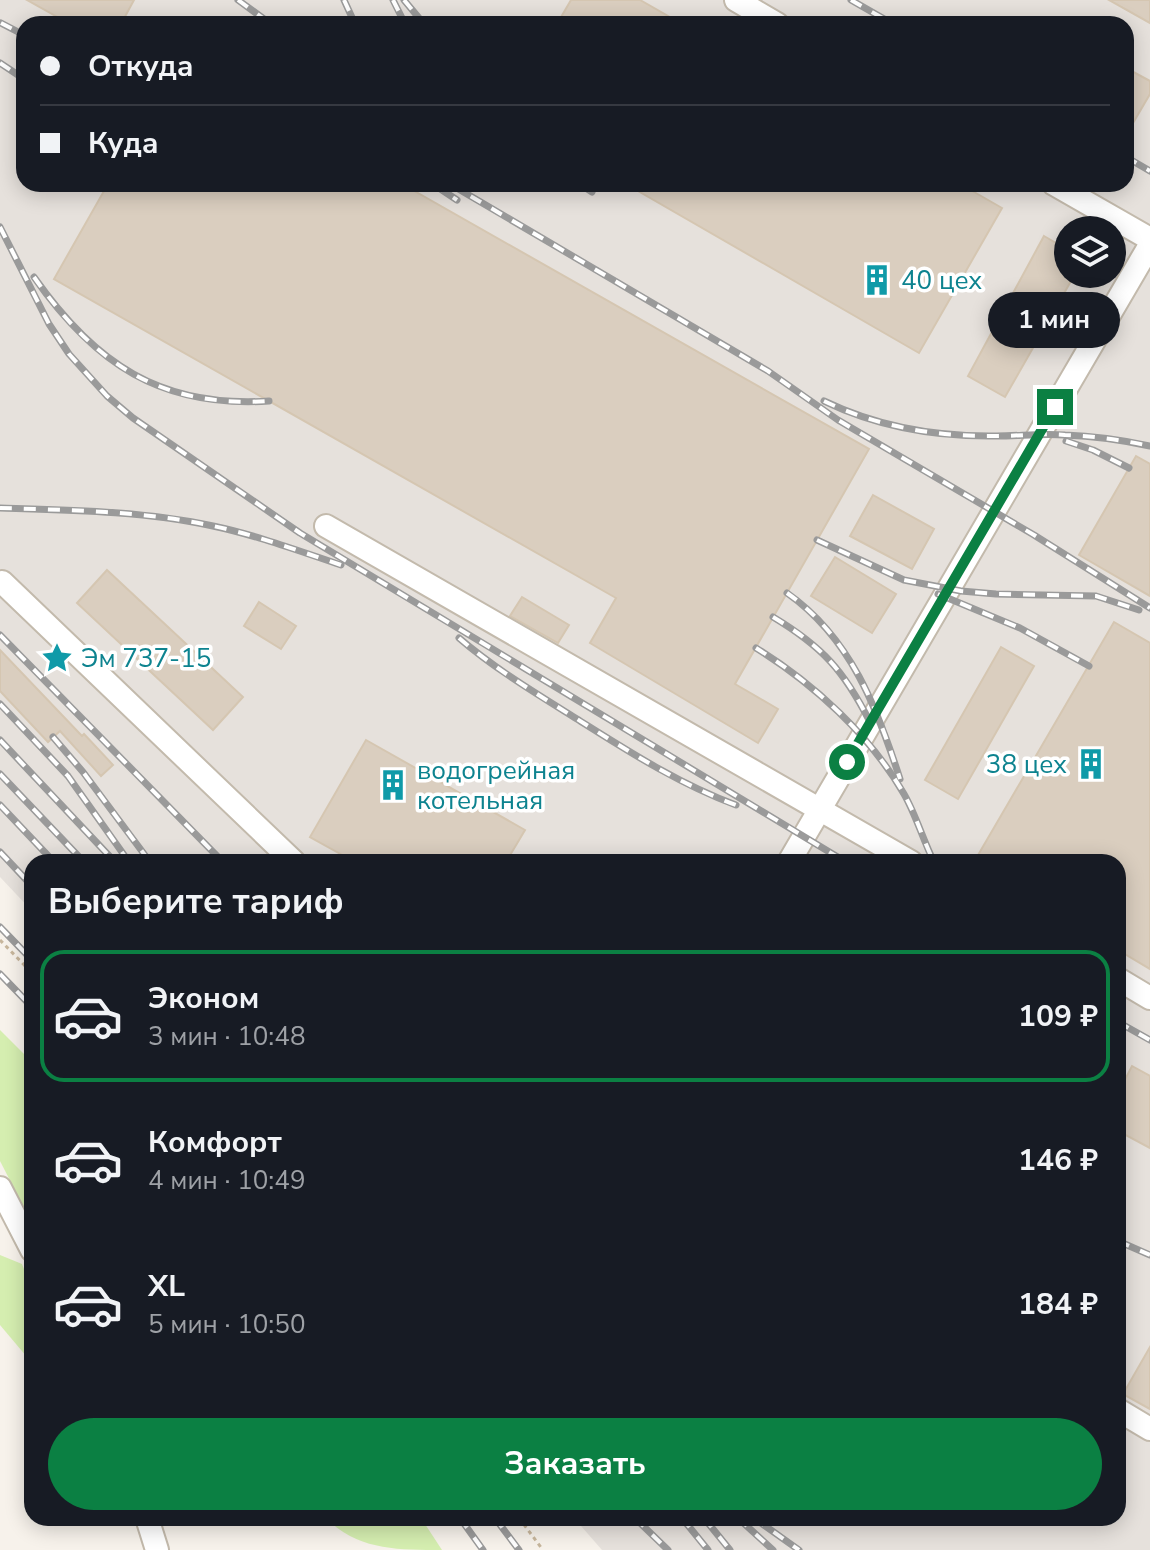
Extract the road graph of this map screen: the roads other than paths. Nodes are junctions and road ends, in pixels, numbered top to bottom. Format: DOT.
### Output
graph roads {
  1 [pos="736,0"];
  2 [pos="763,16"];
  3 [pos="1067,192"];
  4 [pos="1150,242"];
  5 [pos="326,526"];
  6 [pos="2,582"];
  7 [pos="819,810"];
  8 [pos="286,854"];
  9 [pos="794,854"];
  10 [pos="897,854"];
  11 [pos="1126,984"];
  12 [pos="1150,998"];
  13 [pos="0,1188"];
  14 [pos="24,1234"];
  15 [pos="1126,1415"];
  16 [pos="1150,1429"];
  17 [pos="150,1526"];
  18 [pos="157,1550"];
  1 -- 2 [label="lane"];
  3 -- 4 [label="lane"];
  4 -- 7 [label="lane"];
  5 -- 7 [label="lane"];
  6 -- 8 [label="lane"];
  7 -- 9 [label="lane"];
  7 -- 10 [label="lane"];
  11 -- 12 [label="lane"];
  13 -- 14 [label="lane"];
  15 -- 16 [label="lane"];
  17 -- 18 [label="lane"];
}
